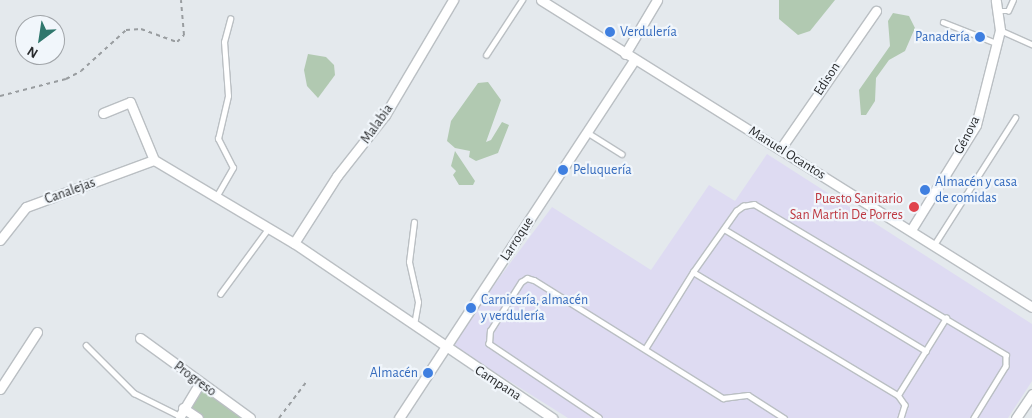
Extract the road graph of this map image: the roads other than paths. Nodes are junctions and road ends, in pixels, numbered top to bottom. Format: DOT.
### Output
graph roads {
  1 [pos="453,0"];
  2 [pos="522,0"];
  3 [pos="541,0"];
  4 [pos="657,0"];
  5 [pos="996,0"];
  6 [pos="1013,0"];
  7 [pos="876,11"];
  8 [pos="999,11"];
  9 [pos="230,19"];
  10 [pos="943,22"];
  11 [pos="1000,30"];
  12 [pos="996,43"];
  13 [pos="1032,44"];
  14 [pos="626,54"];
  15 [pos="486,55"];
  16 [pos="634,60"];
  17 [pos="103,113"];
  18 [pos="1015,118"];
  19 [pos="587,132"];
  20 [pos="781,148"];
  21 [pos="622,154"];
  22 [pos="154,160"];
  23 [pos="216,198"];
  24 [pos="414,222"];
  25 [pos="724,228"];
  26 [pos="268,229"];
  27 [pos="911,230"];
  28 [pos="0,240"];
  29 [pos="294,243"];
  30 [pos="934,245"];
  31 [pos="692,272"];
  32 [pos="220,294"];
  33 [pos="1032,307"];
  34 [pos="946,318"];
  35 [pos="414,326"];
  36 [pos="36,332"];
  37 [pos="140,338"];
  38 [pos="86,345"];
  39 [pos="445,348"];
  40 [pos="645,349"];
  41 [pos="926,351"];
  42 [pos="200,383"];
  43 [pos="0,389"];
  44 [pos="1032,394"];
  45 [pos="898,395"];
  46 [pos="182,412"];
  47 [pos="548,417"];
  48 [pos="198,418"];
  49 [pos="250,418"];
  50 [pos="399,418"];
  51 [pos="599,418"];
  52 [pos="784,418"];
  53 [pos="901,418"];
  54 [pos="974,418"];
  55 [pos="1016,418"];
  1 -- 29 [label="street, Malabia"];
  2 -- 15 [label="lane"];
  3 -- 14 [label="street, Manuel Ocantos"];
  4 -- 14 [label="street"];
  5 -- 8 [label="street"];
  6 -- 8 [label="lane"];
  7 -- 20 [label="street, Edison"];
  8 -- 11 [label="street"];
  9 -- 23 [label="lane"];
  10 -- 12 [label="lane"];
  11 -- 12 [label="street, Génova"];
  11 -- 13 [label="lane"];
  12 -- 27 [label="street, Génova"];
  14 -- 16 [label="street, Manuel Ocantos"];
  16 -- 19 [label="street, Larroque"];
  16 -- 20 [label="street, Manuel Ocantos"];
  17 -- 22 [label="street"];
  18 -- 30 [label="lane"];
  19 -- 21 [label="lane"];
  19 -- 39 [label="street, Larroque"];
  20 -- 27 [label="street, Manuel Ocantos"];
  22 -- 23 [label="street, Campana"];
  22 -- 28 [label="street, Canalejas"];
  23 -- 26 [label="street, Campana"];
  24 -- 35 [label="lane"];
  25 -- 31 [label="lane"];
  25 -- 34 [label="lane"];
  25 -- 41 [label="lane"];
  26 -- 29 [label="street, Campana"];
  26 -- 32 [label="lane"];
  27 -- 30 [label="street, Manuel Ocantos"];
  29 -- 35 [label="street, Campana"];
  30 -- 33 [label="street, Manuel Ocantos"];
  31 -- 40 [label="lane"];
  31 -- 45 [label="lane"];
  34 -- 41 [label="lane"];
  34 -- 54 [label="lane"];
  35 -- 39 [label="street, Campana"];
  36 -- 43 [label="street"];
  37 -- 42 [label="street, Progreso"];
  38 -- 46 [label="lane"];
  39 -- 47 [label="street, Campana"];
  39 -- 50 [label="street, Larroque"];
  40 -- 51 [label="lane"];
  40 -- 52 [label="lane"];
  41 -- 45 [label="lane"];
  42 -- 46 [label="street"];
  42 -- 49 [label="street, Progreso"];
  44 -- 55 [label="street"];
  45 -- 53 [label="lane"];
  46 -- 48 [label="street"];
}
